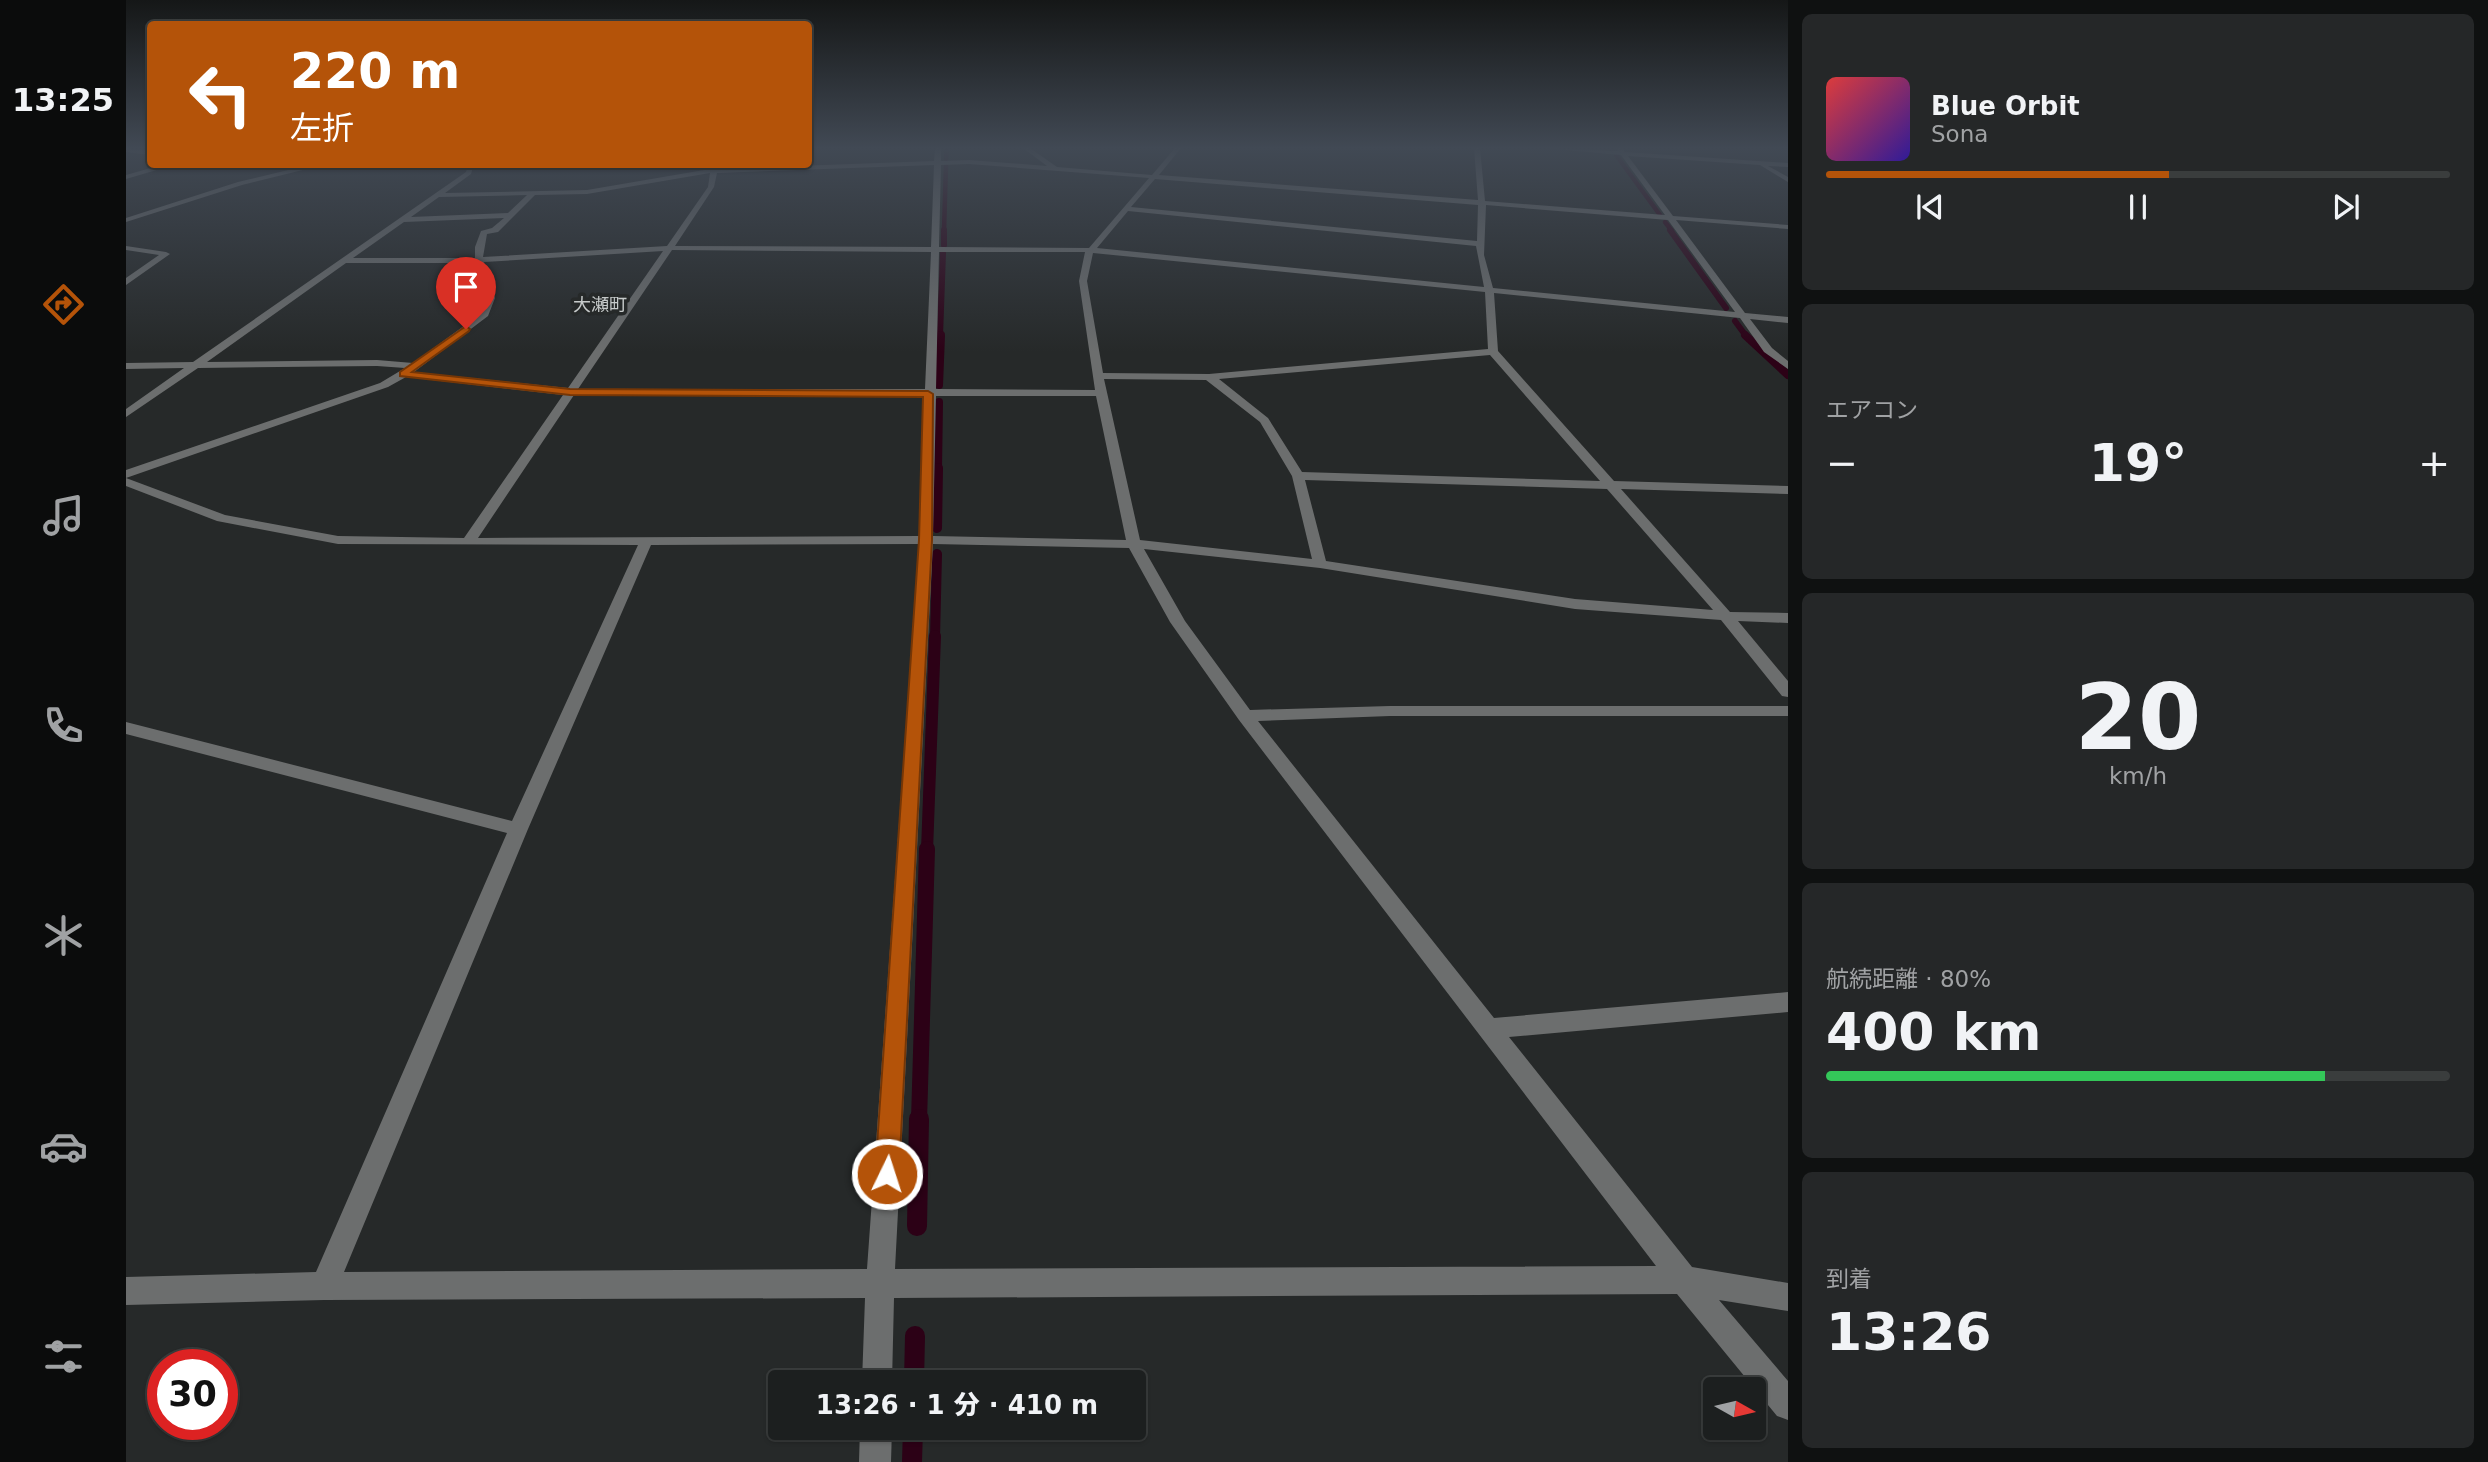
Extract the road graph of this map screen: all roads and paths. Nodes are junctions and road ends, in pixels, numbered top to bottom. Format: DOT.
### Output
graph roads {
  1 [pos="409,216"];
  2 [pos="484,216"];
  3 [pos="509,216"];
  4 [pos="690,216"];
  5 [pos="936,216"];
  6 [pos="1121,216"];
  7 [pos="1200,216"];
  8 [pos="1481,216"];
  9 [pos="1649,216"];
  10 [pos="1671,218"];
  11 [pos="404,220"];
  12 [pos="1788,227"];
  13 [pos="1480,244"];
  14 [pos="126,248"];
  15 [pos="668,248"];
  16 [pos="935,249"];
  17 [pos="1091,250"];
  18 [pos="479,260"];
  19 [pos="345,261"];
  20 [pos="126,282"];
  21 [pos="1489,290"];
  22 [pos="1743,316"];
  23 [pos="1788,320"];
  24 [pos="1493,352"];
  25 [pos="126,366"];
  26 [pos="194,366"];
  27 [pos="415,366"];
  28 [pos="1788,366"];
  29 [pos="404,374"];
  30 [pos="1209,377"];
  31 [pos="1099,384"];
  32 [pos="570,392"];
  33 [pos="928,394"];
  34 [pos="126,414"];
  35 [pos="126,474"];
  36 [pos="1298,476"];
  37 [pos="126,482"];
  38 [pos="1612,485"];
  39 [pos="1788,490"];
  40 [pos="926,540"];
  41 [pos="468,542"];
  42 [pos="646,542"];
  43 [pos="1134,544"];
  44 [pos="1320,564"];
  45 [pos="1726,616"];
  46 [pos="1788,618"];
  47 [pos="1788,692"];
  48 [pos="1788,711"];
  49 [pos="1245,716"];
  50 [pos="126,728"];
  51 [pos="518,829"];
  52 [pos="1788,1002"];
  53 [pos="1488,1029"];
  54 [pos="1684,1280"];
  55 [pos="880,1284"];
  56 [pos="324,1286"];
  57 [pos="126,1291"];
  58 [pos="1788,1297"];
  59 [pos="877,1370"];
  60 [pos="1788,1405"];
  61 [pos="876,1440"];
  62 [pos="875,1462"];
  1 -- 11 [label="street"];
  2 -- 11 [label="street"];
  3 -- 18 [label="street"];
  4 -- 15 [label="street"];
  5 -- 16 [label="street"];
  6 -- 17 [label="street"];
  7 -- 13 [label="street"];
  8 -- 13 [label="street"];
  9 -- 10 [label="street"];
  10 -- 12 [label="street"];
  10 -- 22 [label="street"];
  11 -- 19 [label="street"];
  13 -- 21 [label="street"];
  14 -- 20 [label="street"];
  15 -- 16 [label="street"];
  15 -- 18 [label="street"];
  15 -- 32 [label="street"];
  16 -- 17 [label="street"];
  16 -- 33 [label="street"];
  17 -- 21 [label="street"];
  17 -- 31 [label="street"];
  18 -- 19 [label="street"];
  18 -- 27 [label="street"];
  19 -- 26 [label="street"];
  21 -- 22 [label="street"];
  21 -- 24 [label="street"];
  22 -- 23 [label="street"];
  22 -- 28 [label="street"];
  24 -- 30 [label="street"];
  24 -- 38 [label="street"];
  25 -- 26 [label="street"];
  26 -- 27 [label="street"];
  26 -- 34 [label="street"];
  27 -- 29 [label="street"];
  29 -- 32 [label="street"];
  29 -- 35 [label="street"];
  30 -- 31 [label="street"];
  30 -- 36 [label="street"];
  31 -- 33 [label="street"];
  31 -- 43 [label="street"];
  32 -- 33 [label="street"];
  32 -- 41 [label="street"];
  33 -- 40 [label="street"];
  36 -- 38 [label="street"];
  36 -- 44 [label="street"];
  37 -- 41 [label="street"];
  38 -- 39 [label="street"];
  38 -- 45 [label="street"];
  40 -- 42 [label="street"];
  40 -- 43 [label="street"];
  40 -- 55 [label="street"];
  41 -- 42 [label="street"];
  42 -- 51 [label="street"];
  43 -- 44 [label="street"];
  43 -- 49 [label="street"];
  44 -- 45 [label="street"];
  45 -- 46 [label="street"];
  45 -- 47 [label="street"];
  48 -- 49 [label="street"];
  49 -- 53 [label="street"];
  50 -- 51 [label="street"];
  51 -- 56 [label="street"];
  52 -- 53 [label="street"];
  53 -- 54 [label="street"];
  54 -- 55 [label="street"];
  54 -- 58 [label="street"];
  54 -- 60 [label="street"];
  55 -- 56 [label="street"];
  55 -- 59 [label="street"];
  56 -- 57 [label="street"];
  61 -- 62 [label="street"];
}
